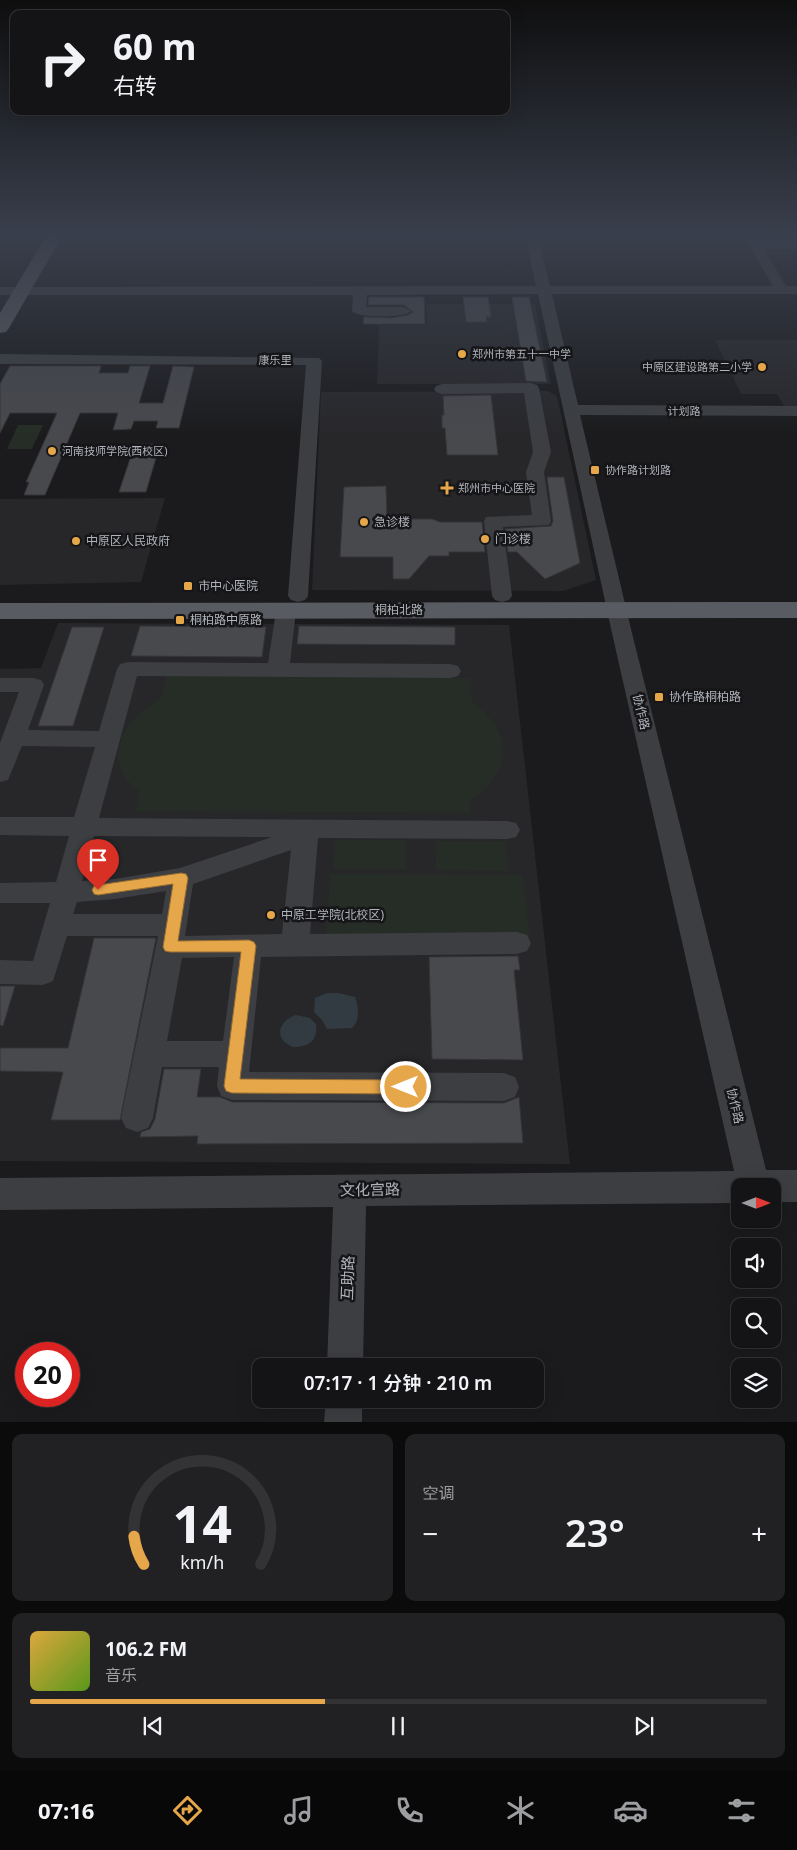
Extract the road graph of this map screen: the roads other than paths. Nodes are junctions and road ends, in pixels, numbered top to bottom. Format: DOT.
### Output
graph roads {
  1 [pos="6,304"];
  2 [pos="359,304"];
  3 [pos="547,304"];
  4 [pos="404,311"];
  5 [pos="0,328"];
  6 [pos="0,359"];
  7 [pos="442,388"];
  8 [pos="797,411"];
  9 [pos="535,413"];
  10 [pos="573,418"];
  11 [pos="538,432"];
  12 [pos="0,596"];
  13 [pos="502,596"];
  14 [pos="797,596"];
  15 [pos="616,603"];
  16 [pos="292,604"];
  17 [pos="797,610"];
  18 [pos="0,611"];
  19 [pos="278,670"];
  20 [pos="450,671"];
  21 [pos="0,685"];
  22 [pos="13,738"];
  23 [pos="108,738"];
  24 [pos="0,774"];
  25 [pos="0,826"];
  26 [pos="84,827"];
  27 [pos="506,830"];
  28 [pos="306,832"];
  29 [pos="181,878"];
  30 [pos="0,892"];
  31 [pos="66,892"];
  32 [pos="57,925"];
  33 [pos="171,936"];
  34 [pos="517,943"];
  35 [pos="295,945"];
  36 [pos="249,946"];
  37 [pos="0,972"];
  38 [pos="149,1054"];
  39 [pos="236,1054"];
  40 [pos="504,1087"];
  41 [pos="137,1118"];
  42 [pos="752,1178"];
  43 [pos="731,1186"];
  44 [pos="781,1186"];
  45 [pos="797,1186"];
  46 [pos="350,1190"];
  47 [pos="0,1194"];
  48 [pos="345,1358"];
  49 [pos="344,1408"];
  50 [pos="343,1422"];
  1 -- 5 [label="main road"];
  2 -- 4 [label="street"];
  3 -- 10 [label="street, 协作路"];
  6 -- 16 [label="street, 康乐里"];
  7 -- 9 [label="street"];
  8 -- 10 [label="street, 计划路"];
  9 -- 10 [label="street"];
  9 -- 11 [label="street"];
  10 -- 11 [label="street"];
  10 -- 15 [label="street, 协作路"];
  11 -- 13 [label="street"];
  12 -- 16 [label="main road, 桐柏北路"];
  13 -- 15 [label="main road, 桐柏北路"];
  13 -- 16 [label="main road, 桐柏北路"];
  14 -- 15 [label="main road, 桐柏北路"];
  15 -- 16 [label="main road, 桐柏北路"];
  15 -- 17 [label="main road, 桐柏北路"];
  15 -- 42 [label="street, 协作路"];
  16 -- 18 [label="main road, 桐柏北路"];
  16 -- 19 [label="street"];
  19 -- 20 [label="street"];
  19 -- 23 [label="street"];
  21 -- 22 [label="street"];
  22 -- 23 [label="street"];
  22 -- 24 [label="street"];
  23 -- 26 [label="street"];
  25 -- 26 [label="street"];
  26 -- 28 [label="street"];
  26 -- 31 [label="street"];
  27 -- 28 [label="street"];
  28 -- 29 [label="street"];
  28 -- 35 [label="street"];
  29 -- 31 [label="street"];
  29 -- 33 [label="street"];
  30 -- 31 [label="street"];
  31 -- 32 [label="street"];
  32 -- 33 [label="street"];
  32 -- 37 [label="street"];
  33 -- 36 [label="street"];
  33 -- 38 [label="street"];
  34 -- 35 [label="street"];
  35 -- 36 [label="street"];
  36 -- 39 [label="street"];
  38 -- 39 [label="street"];
  38 -- 41 [label="street"];
  39 -- 40 [label="street"];
  43 -- 46 [label="street, 文化宫路"];
  44 -- 45 [label="street"];
  46 -- 47 [label="street, 文化宫路"];
  46 -- 48 [label="street, 互助路"];
  49 -- 50 [label="street"];
}
